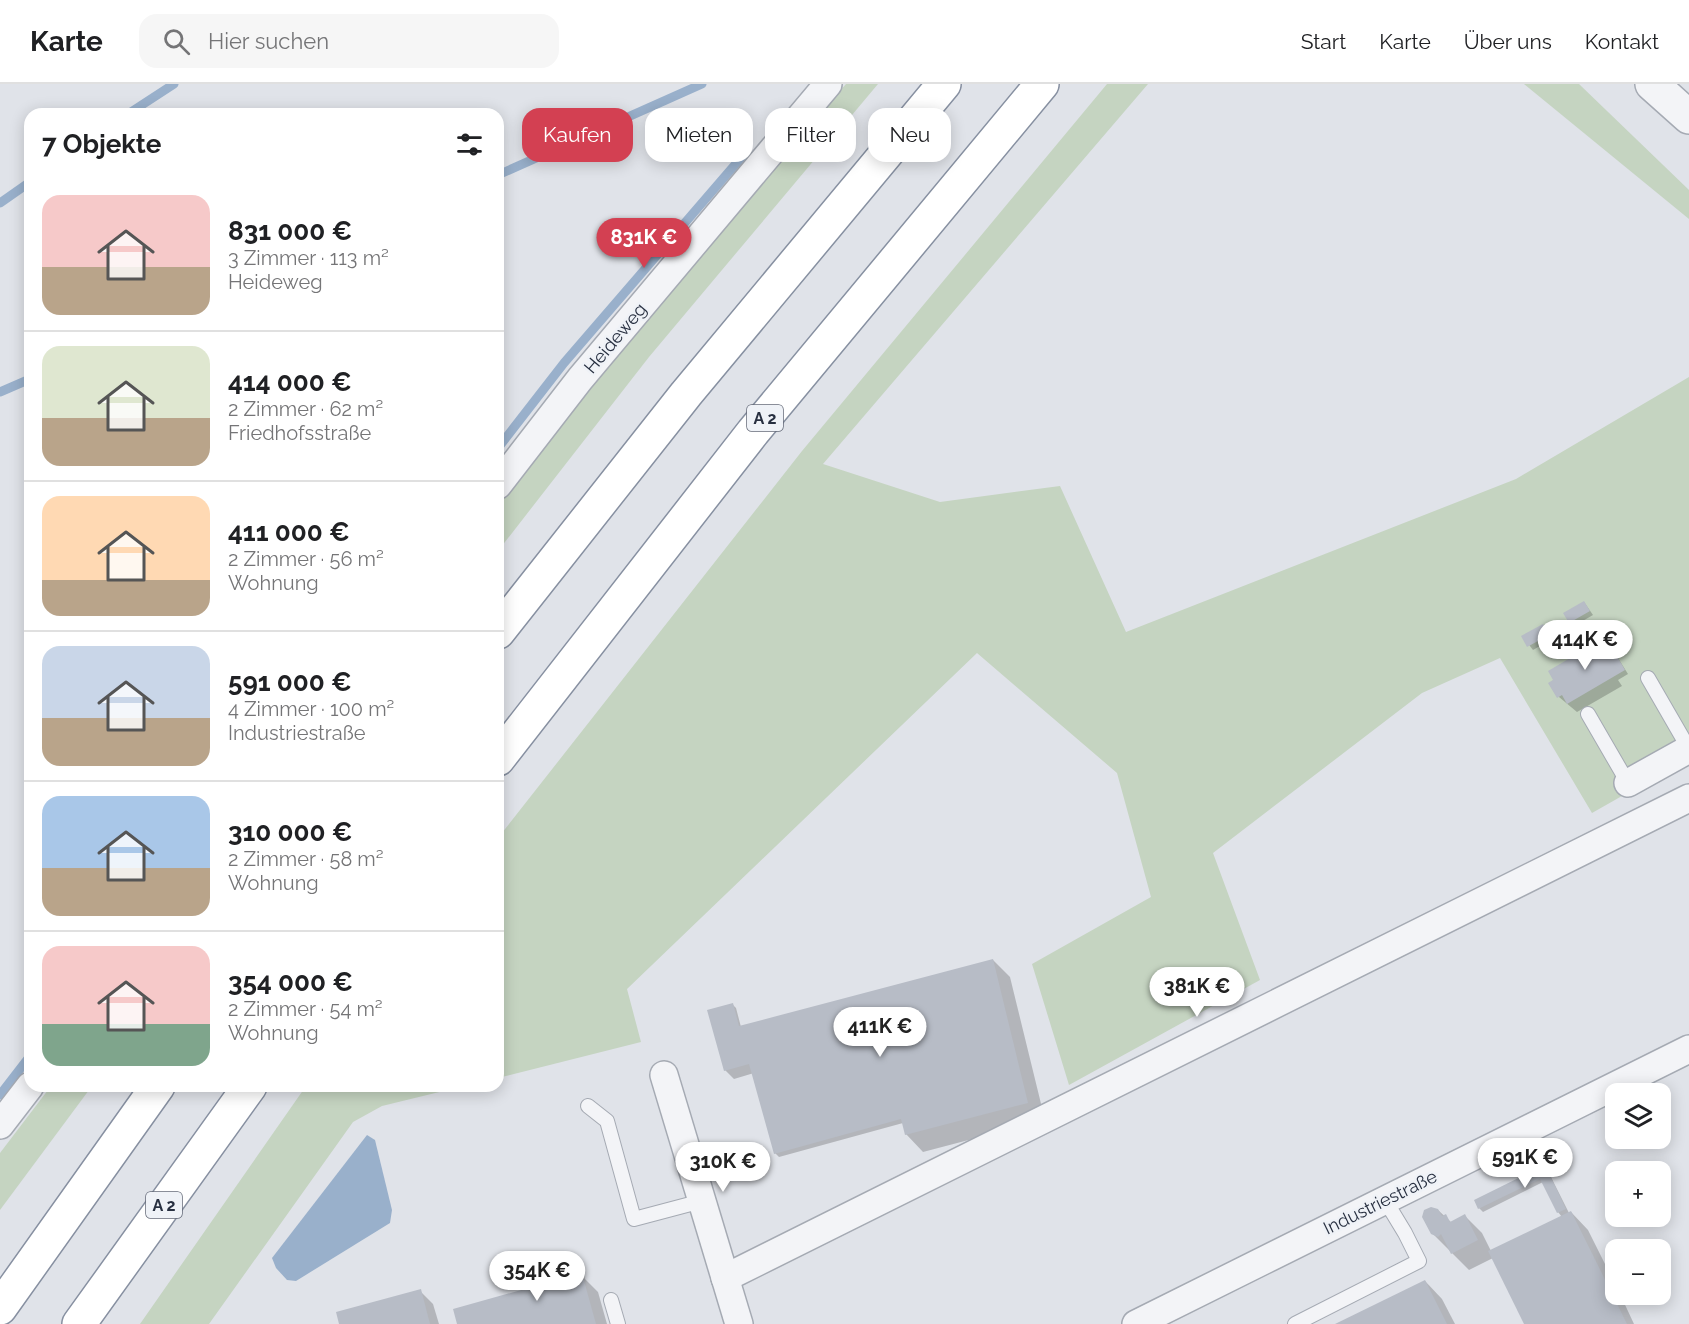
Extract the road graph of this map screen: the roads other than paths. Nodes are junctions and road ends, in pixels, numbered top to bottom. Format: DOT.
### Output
graph roads {
  1 [pos="828,84"];
  2 [pos="944,84"];
  3 [pos="1042,84"];
  4 [pos="1652,84"];
  5 [pos="1689,117"];
  6 [pos="504,476"];
  7 [pos="504,624"];
  8 [pos="1648,678"];
  9 [pos="1588,714"];
  10 [pos="1689,749"];
  11 [pos="504,751"];
  12 [pos="1628,783"];
  13 [pos="1689,798"];
  14 [pos="1689,1049"];
  15 [pos="664,1075"];
  16 [pos="25,1092"];
  17 [pos="154,1092"];
  18 [pos="246,1092"];
  19 [pos="588,1106"];
  20 [pos="0,1125"];
  21 [pos="1385,1200"];
  22 [pos="702,1201"];
  23 [pos="725,1278"];
  24 [pos="611,1300"];
  25 [pos="0,1308"];
  26 [pos="79,1324"];
  27 [pos="618,1324"];
  28 [pos="739,1324"];
  29 [pos="1136,1324"];
  30 [pos="1295,1324"];
  1 -- 6 [label="street, Heideweg"];
  2 -- 7 [label="highway"];
  3 -- 11 [label="highway, A 2"];
  4 -- 5 [label="street"];
  8 -- 10 [label="lane"];
  9 -- 12 [label="lane"];
  10 -- 12 [label="street"];
  13 -- 23 [label="street"];
  14 -- 21 [label="street, Industriestraße"];
  15 -- 22 [label="street"];
  16 -- 20 [label="street"];
  17 -- 25 [label="highway"];
  18 -- 26 [label="highway, A 2"];
  19 -- 22 [label="lane"];
  21 -- 29 [label="street, Industriestraße"];
  21 -- 30 [label="lane"];
  22 -- 23 [label="street"];
  23 -- 28 [label="street"];
  24 -- 27 [label="lane"];
}
